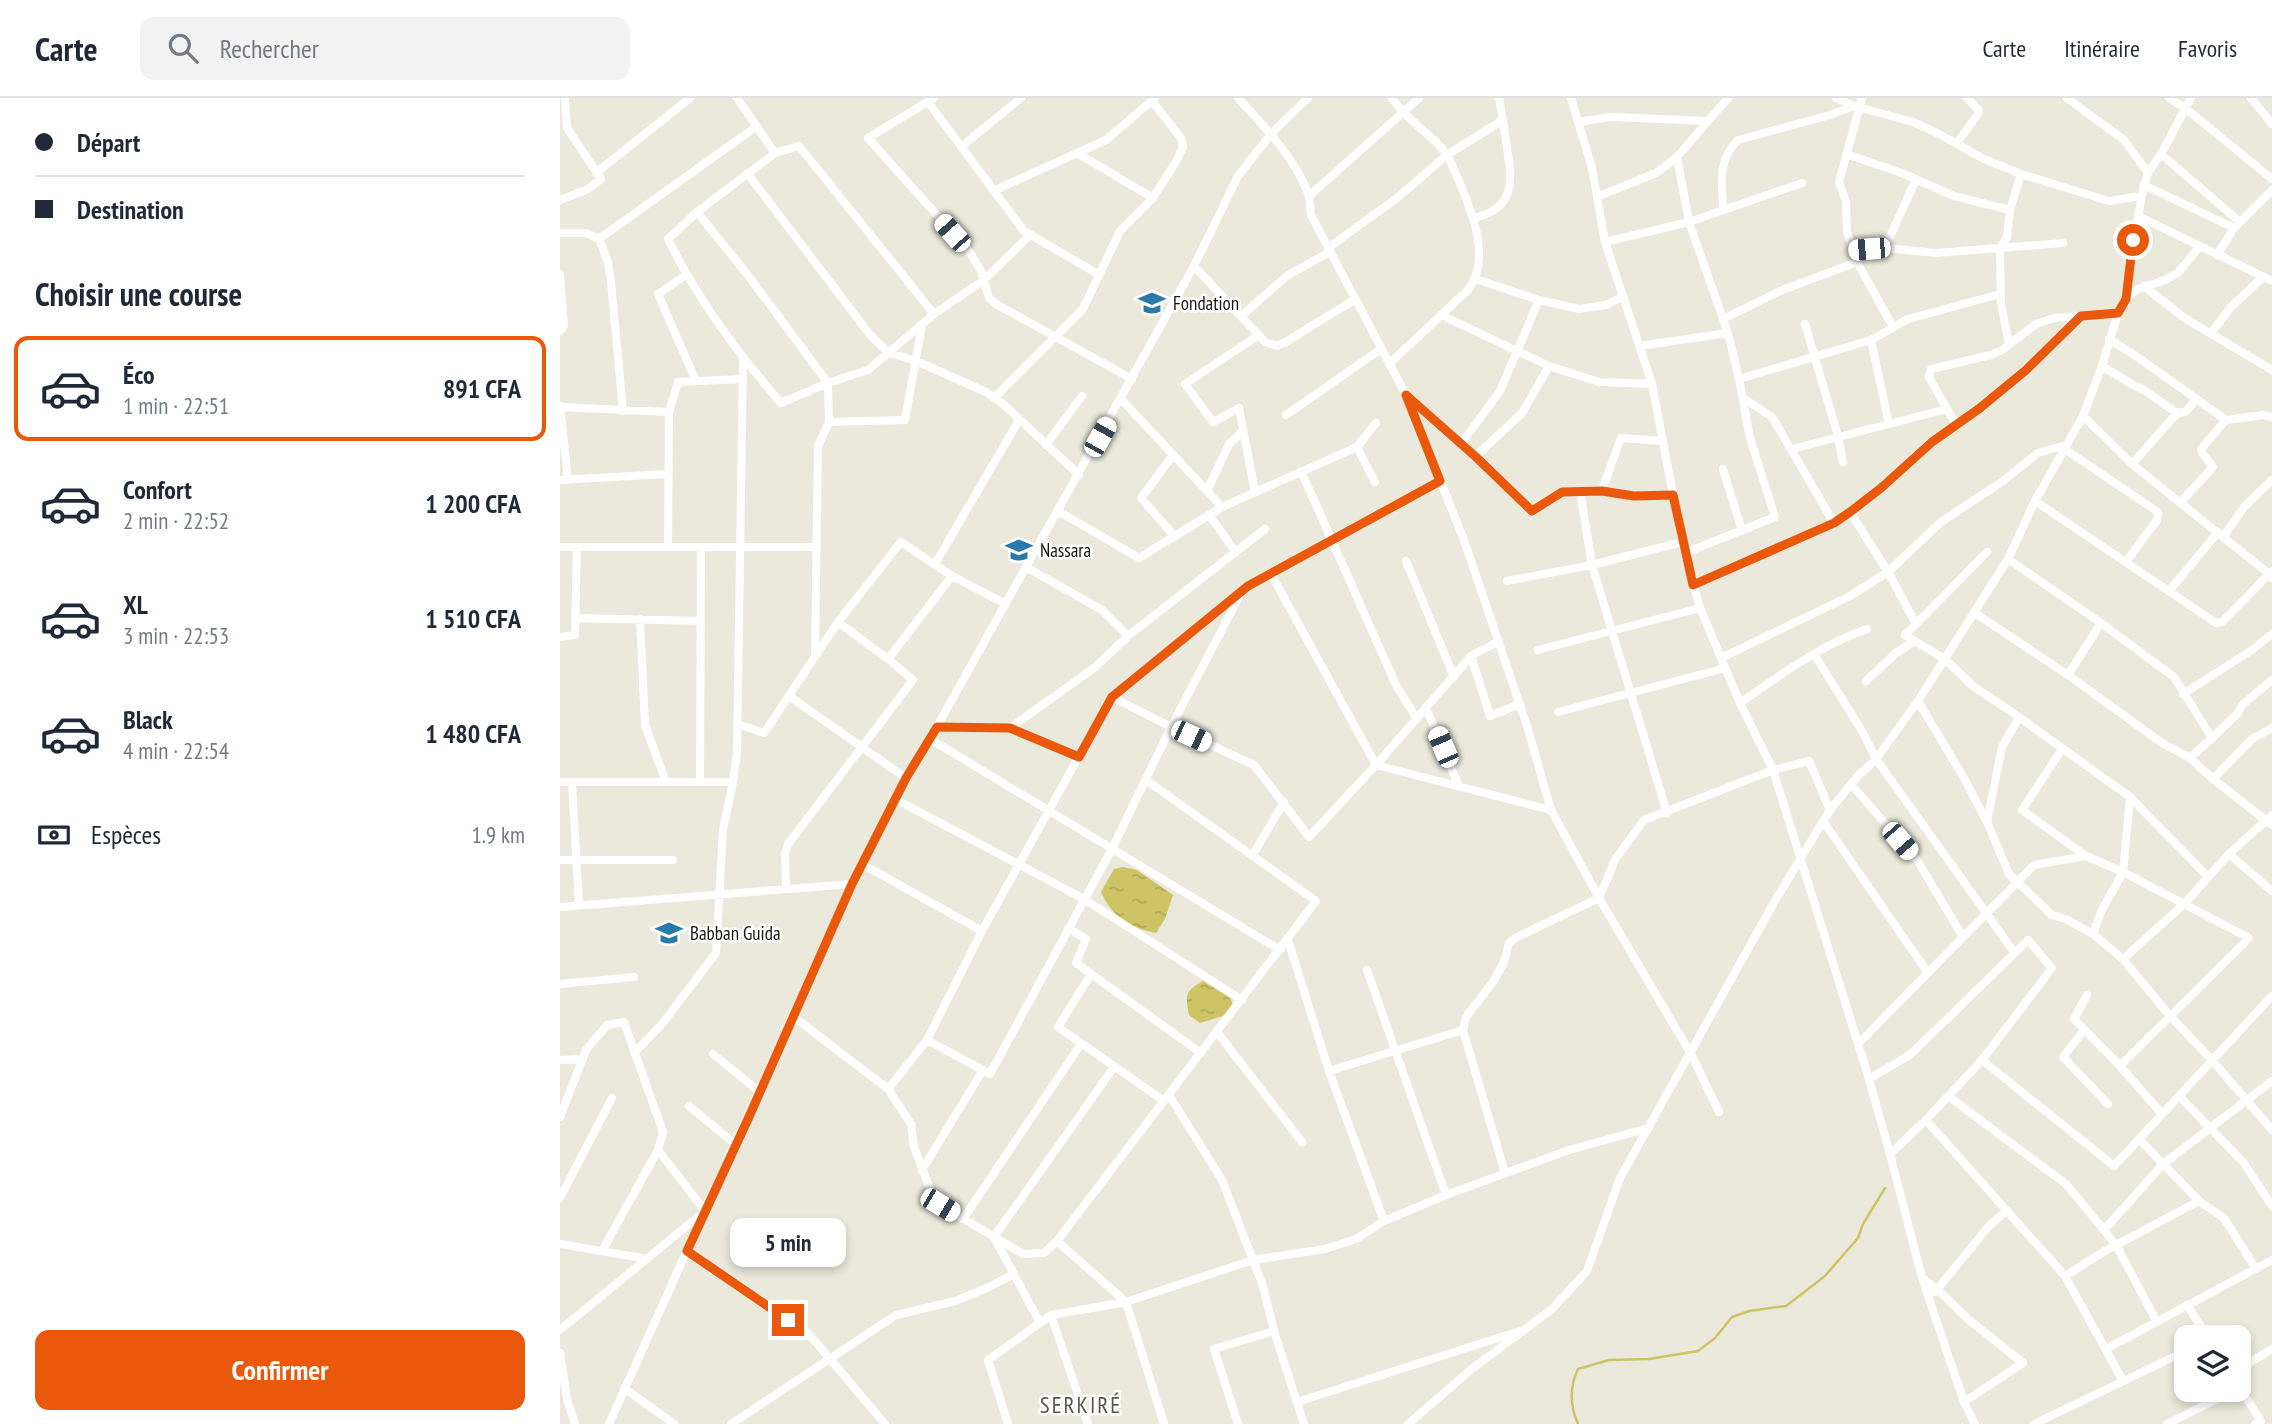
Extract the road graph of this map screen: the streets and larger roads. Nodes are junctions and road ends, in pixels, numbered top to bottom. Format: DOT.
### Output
graph roads {
  1 [pos="565,98"];
  2 [pos="690,98"];
  3 [pos="737,98"];
  4 [pos="1021,98"];
  5 [pos="1238,98"];
  6 [pos="1308,98"];
  7 [pos="1392,98"];
  8 [pos="1419,98"];
  9 [pos="1499,98"];
  10 [pos="1571,98"];
  11 [pos="1728,98"];
  12 [pos="1836,98"];
  13 [pos="1967,98"];
  14 [pos="2169,98"];
  15 [pos="2190,98"];
  16 [pos="2251,98"];
  17 [pos="1154,99"];
  18 [pos="2070,99"];
  19 [pos="931,100"];
  20 [pos="1858,104"];
  21 [pos="2185,108"];
  22 [pos="1401,113"];
  23 [pos="1503,120"];
  24 [pos="1708,121"];
  25 [pos="1578,122"];
  26 [pos="2272,124"];
  27 [pos="757,127"];
  28 [pos="1271,134"];
  29 [pos="1957,143"];
  30 [pos="961,147"];
  31 [pos="775,153"];
  32 [pos="1077,153"];
  33 [pos="1846,154"];
  34 [pos="2161,154"];
  35 [pos="1447,155"];
  36 [pos="1676,157"];
  37 [pos="596,173"];
  38 [pos="747,173"];
  39 [pos="2148,173"];
  40 [pos="2021,174"];
  41 [pos="1916,179"];
  42 [pos="2272,179"];
  43 [pos="1802,183"];
  44 [pos="2144,185"];
  45 [pos="2272,190"];
  46 [pos="993,191"];
  47 [pos="1309,196"];
  48 [pos="2141,196"];
  49 [pos="1597,197"];
  50 [pos="1153,198"];
  51 [pos="560,200"];
  52 [pos="1723,210"];
  53 [pos="2010,210"];
  54 [pos="698,212"];
  55 [pos="2138,216"];
  56 [pos="1474,218"];
  57 [pos="1689,222"];
  58 [pos="2237,225"];
  59 [pos="560,233"];
  60 [pos="1030,235"];
  61 [pos="598,239"];
  62 [pos="1605,242"];
  63 [pos="2063,243"];
  64 [pos="2199,247"];
  65 [pos="1885,248"];
  66 [pos="2000,248"];
  67 [pos="1329,250"];
  68 [pos="1854,250"];
  69 [pos="2217,255"];
  70 [pos="1857,262"];
  71 [pos="1194,266"];
  72 [pos="560,274"];
  73 [pos="1098,274"];
  74 [pos="686,275"];
  75 [pos="1476,279"];
  76 [pos="2268,279"];
  77 [pos="984,281"];
  78 [pos="2144,286"];
  79 [pos="2000,293"];
  80 [pos="1622,297"];
  81 [pos="2126,299"];
  82 [pos="1354,300"];
  83 [pos="1539,300"];
  84 [pos="2118,313"];
  85 [pos="934,314"];
  86 [pos="1441,315"];
  87 [pos="1241,316"];
  88 [pos="2081,316"];
  89 [pos="1723,319"];
  90 [pos="1805,324"];
  91 [pos="922,325"];
  92 [pos="1893,327"];
  93 [pos="560,331"];
  94 [pos="1728,333"];
  95 [pos="2211,333"];
  96 [pos="1259,335"];
  97 [pos="1054,336"];
  98 [pos="2109,339"];
  99 [pos="1871,340"];
  100 [pos="2009,344"];
  101 [pos="1639,346"];
  102 [pos="1381,349"];
  103 [pos="1518,351"];
  104 [pos="889,353"];
  105 [pos="1815,355"];
  106 [pos="743,359"];
  107 [pos="914,360"];
  108 [pos="1389,364"];
  109 [pos="1549,366"];
  110 [pos="2102,366"];
  111 [pos="2272,370"];
  112 [pos="743,379"];
  113 [pos="1132,379"];
  114 [pos="1739,379"];
  115 [pos="696,381"];
  116 [pos="828,383"];
  117 [pos="1652,384"];
  118 [pos="1406,395"];
  119 [pos="1082,396"];
  120 [pos="994,398"];
  121 [pos="1743,398"];
  122 [pos="1121,399"];
  123 [pos="2197,399"];
  124 [pos="560,407"];
  125 [pos="1947,409"];
  126 [pos="623,411"];
  127 [pos="669,412"];
  128 [pos="2177,414"];
  129 [pos="1286,415"];
  130 [pos="2083,416"];
  131 [pos="2272,417"];
  132 [pos="2226,419"];
  133 [pos="1019,420"];
  134 [pos="829,422"];
  135 [pos="1376,422"];
  136 [pos="1889,424"];
  137 [pos="1956,425"];
  138 [pos="1243,431"];
  139 [pos="1838,436"];
  140 [pos="1663,441"];
  141 [pos="1461,444"];
  142 [pos="1046,445"];
  143 [pos="2065,446"];
  144 [pos="1357,447"];
  145 [pos="1792,449"];
  146 [pos="1173,455"];
  147 [pos="1476,457"];
  148 [pos="1843,462"];
  149 [pos="2132,464"];
  150 [pos="1723,469"];
  151 [pos="1301,471"];
  152 [pos="667,474"];
  153 [pos="1079,475"];
  154 [pos="564,480"];
  155 [pos="2272,480"];
  156 [pos="1440,481"];
  157 [pos="1375,482"];
  158 [pos="1207,491"];
  159 [pos="1580,491"];
  160 [pos="1602,491"];
  161 [pos="1255,492"];
  162 [pos="1673,495"];
  163 [pos="2035,502"];
  164 [pos="2180,503"];
  165 [pos="1222,507"];
  166 [pos="1058,511"];
  167 [pos="1850,512"];
  168 [pos="1210,516"];
  169 [pos="1834,523"];
  170 [pos="1265,529"];
  171 [pos="1742,531"];
  172 [pos="2221,534"];
  173 [pos="1175,537"];
  174 [pos="1332,540"];
  175 [pos="1682,542"];
  176 [pos="560,547"];
  177 [pos="577,547"];
  178 [pos="668,547"];
  179 [pos="701,547"];
  180 [pos="740,547"];
  181 [pos="817,547"];
  182 [pos="1235,551"];
  183 [pos="1987,552"];
  184 [pos="1685,553"];
  185 [pos="2008,559"];
  186 [pos="1406,561"];
  187 [pos="2126,562"];
  188 [pos="935,564"];
  189 [pos="1592,565"];
  190 [pos="1026,567"];
  191 [pos="1888,572"];
  192 [pos="1271,574"];
  193 [pos="2271,575"];
  194 [pos="952,576"];
  195 [pos="1507,581"];
  196 [pos="1693,585"];
  197 [pos="1242,591"];
  198 [pos="2169,591"];
  199 [pos="1006,604"];
  200 [pos="1700,608"];
  201 [pos="1975,613"];
  202 [pos="576,618"];
  203 [pos="640,619"];
  204 [pos="701,621"];
  205 [pos="838,622"];
  206 [pos="2101,623"];
  207 [pos="1916,624"];
  208 [pos="1867,629"];
  209 [pos="1612,632"];
  210 [pos="2272,634"];
  211 [pos="1128,636"];
  212 [pos="560,637"];
  213 [pos="1499,641"];
  214 [pos="1914,641"];
  215 [pos="1538,650"];
  216 [pos="1814,654"];
  217 [pos="1471,656"];
  218 [pos="815,657"];
  219 [pos="1721,658"];
  220 [pos="888,659"];
  221 [pos="1945,660"];
  222 [pos="1726,668"];
  223 [pos="2068,676"];
  224 [pos="1454,677"];
  225 [pos="2272,680"];
  226 [pos="1866,681"];
  227 [pos="1631,693"];
  228 [pos="2183,694"];
  229 [pos="789,696"];
  230 [pos="1112,697"];
  231 [pos="1918,701"];
  232 [pos="1740,702"];
  233 [pos="1520,704"];
  234 [pos="1426,708"];
  235 [pos="1558,712"];
  236 [pos="2019,717"];
  237 [pos="1417,719"];
  238 [pos="737,724"];
  239 [pos="937,727"];
  240 [pos="1171,727"];
  241 [pos="1010,728"];
  242 [pos="2272,728"];
  243 [pos="2212,738"];
  244 [pos="930,739"];
  245 [pos="863,748"];
  246 [pos="2062,749"];
  247 [pos="1079,757"];
  248 [pos="2190,758"];
  249 [pos="1876,759"];
  250 [pos="1376,765"];
  251 [pos="1773,770"];
  252 [pos="906,778"];
  253 [pos="2213,779"];
  254 [pos="1146,780"];
  255 [pos="560,782"];
  256 [pos="572,782"];
  257 [pos="666,782"];
  258 [pos="700,782"];
  259 [pos="733,782"];
  260 [pos="1851,784"];
  261 [pos="1459,786"];
  262 [pos="2130,797"];
  263 [pos="895,799"];
  264 [pos="1284,803"];
  265 [pos="1551,810"];
  266 [pos="1830,810"];
  267 [pos="1049,811"];
  268 [pos="1667,813"];
  269 [pos="2270,820"];
  270 [pos="1823,821"];
  271 [pos="1987,822"];
  272 [pos="1112,849"];
  273 [pos="2229,854"];
  274 [pos="1252,856"];
  275 [pos="2086,856"];
  276 [pos="1800,859"];
  277 [pos="560,860"];
  278 [pos="576,860"];
  279 [pos="673,860"];
  280 [pos="863,864"];
  281 [pos="1018,866"];
  282 [pos="2123,872"];
  283 [pos="2208,877"];
  284 [pos="2017,882"];
  285 [pos="852,884"];
  286 [pos="786,889"];
  287 [pos="2272,891"];
  288 [pos="719,894"];
  289 [pos="1599,898"];
  290 [pos="1084,899"];
  291 [pos="2184,904"];
  292 [pos="579,905"];
  293 [pos="560,907"];
  294 [pos="1986,914"];
  295 [pos="1068,929"];
  296 [pos="982,931"];
  297 [pos="2093,934"];
  298 [pos="1963,937"];
  299 [pos="1288,940"];
  300 [pos="1280,950"];
  301 [pos="2014,952"];
  302 [pos="2123,959"];
  303 [pos="1367,970"];
  304 [pos="1928,973"];
  305 [pos="1091,974"];
  306 [pos="634,977"];
  307 [pos="560,984"];
  308 [pos="2087,995"];
  309 [pos="2272,996"];
  310 [pos="1242,1000"];
  311 [pos="2169,1015"];
  312 [pos="794,1017"];
  313 [pos="1463,1030"];
  314 [pos="2084,1030"];
  315 [pos="1217,1032"];
  316 [pos="927,1040"];
  317 [pos="1081,1044"];
  318 [pos="1858,1044"];
  319 [pos="1395,1051"];
  320 [pos="1201,1053"];
  321 [pos="634,1054"];
  322 [pos="713,1054"];
  323 [pos="1691,1054"];
  324 [pos="583,1059"];
  325 [pos="560,1060"];
  326 [pos="1982,1060"];
  327 [pos="2212,1060"];
  328 [pos="1114,1066"];
  329 [pos="2120,1066"];
  330 [pos="983,1070"];
  331 [pos="1329,1071"];
  332 [pos="1869,1079"];
  333 [pos="2272,1081"];
  334 [pos="888,1089"];
  335 [pos="760,1092"];
  336 [pos="1948,1096"];
  337 [pos="2179,1096"];
  338 [pos="612,1098"];
  339 [pos="1166,1098"];
  340 [pos="2247,1101"];
  341 [pos="2108,1104"];
  342 [pos="689,1106"];
  343 [pos="1719,1112"];
  344 [pos="2162,1114"];
  345 [pos="560,1117"];
  346 [pos="1926,1120"];
  347 [pos="1649,1128"];
  348 [pos="2210,1129"];
  349 [pos="2272,1130"];
  350 [pos="2139,1139"];
  351 [pos="1302,1142"];
  352 [pos="736,1145"];
  353 [pos="658,1150"];
  354 [pos="1891,1154"];
  355 [pos="2163,1164"];
  356 [pos="922,1170"];
  357 [pos="1505,1173"];
  358 [pos="1446,1195"];
  359 [pos="560,1198"];
  360 [pos="2199,1201"];
  361 [pos="2272,1206"];
  362 [pos="2007,1210"];
  363 [pos="705,1211"];
  364 [pos="963,1219"];
  365 [pos="1384,1221"];
  366 [pos="2104,1230"];
  367 [pos="994,1237"];
  368 [pos="1057,1241"];
  369 [pos="560,1244"];
  370 [pos="2116,1245"];
  371 [pos="602,1251"];
  372 [pos="687,1251"];
  373 [pos="647,1259"];
  374 [pos="1253,1260"];
  375 [pos="2272,1260"];
  376 [pos="2256,1269"];
  377 [pos="1014,1274"];
  378 [pos="2065,1276"];
  379 [pos="1922,1278"];
  380 [pos="1937,1289"];
  381 [pos="1930,1297"];
  382 [pos="1126,1302"];
  383 [pos="2187,1305"];
  384 [pos="1051,1315"];
  385 [pos="2157,1322"];
  386 [pos="1040,1323"];
  387 [pos="2200,1325"];
  388 [pos="1526,1329"];
  389 [pos="560,1330"];
  390 [pos="1274,1331"];
  391 [pos="2106,1349"];
  392 [pos="2272,1349"];
  393 [pos="560,1353"];
  394 [pos="2174,1357"];
  395 [pos="830,1360"];
  396 [pos="2251,1362"];
  397 [pos="2123,1381"];
  398 [pos="560,1386"];
  399 [pos="624,1388"];
  400 [pos="567,1398"];
  401 [pos="1297,1402"];
  402 [pos="1964,1402"];
  403 [pos="2209,1402"];
  404 [pos="2248,1402"];
  405 [pos="575,1424"];
  406 [pos="610,1424"];
  407 [pos="674,1424"];
  408 [pos="731,1424"];
  409 [pos="885,1424"];
  410 [pos="1008,1424"];
  411 [pos="1088,1424"];
  412 [pos="1164,1424"];
  413 [pos="1238,1424"];
  414 [pos="1304,1424"];
  415 [pos="1408,1424"];
  416 [pos="1975,1424"];
  417 [pos="2034,1424"];
  418 [pos="2167,1424"];
  419 [pos="2255,1424"];
  1 -- 37 [label="street"];
  2 -- 37 [label="street"];
  3 -- 27 [label="street"];
  4 -- 30 [label="street"];
  5 -- 28 [label="street"];
  6 -- 28 [label="street"];
  7 -- 22 [label="street"];
  8 -- 22 [label="street"];
  9 -- 23 [label="street"];
  10 -- 25 [label="street"];
  11 -- 24 [label="street"];
  12 -- 20 [label="street"];
  13 -- 29 [label="street"];
  14 -- 21 [label="street"];
  15 -- 21 [label="street"];
  16 -- 26 [label="street"];
  17 -- 32 [label="street"];
  17 -- 50 [label="street"];
  18 -- 39 [label="street"];
  19 -- 30 [label="street"];
  19 -- 77 [label="street"];
  20 -- 29 [label="street"];
  20 -- 33 [label="street"];
  20 -- 52 [label="street"];
  21 -- 34 [label="street"];
  21 -- 42 [label="street"];
  22 -- 35 [label="street"];
  22 -- 47 [label="street"];
  23 -- 35 [label="street"];
  23 -- 56 [label="street"];
  24 -- 25 [label="street"];
  24 -- 36 [label="street"];
  25 -- 49 [label="street"];
  27 -- 31 [label="street"];
  27 -- 61 [label="street"];
  28 -- 47 [label="street"];
  28 -- 71 [label="street"];
  29 -- 40 [label="street"];
  30 -- 46 [label="street"];
  31 -- 38 [label="street"];
  31 -- 85 [label="street"];
  32 -- 46 [label="street"];
  32 -- 50 [label="street"];
  33 -- 41 [label="street"];
  33 -- 68 [label="street"];
  34 -- 39 [label="street"];
  34 -- 58 [label="street"];
  35 -- 56 [label="street"];
  35 -- 67 [label="street"];
  36 -- 49 [label="street"];
  36 -- 57 [label="street"];
  37 -- 51 [label="street"];
  38 -- 54 [label="street"];
  38 -- 104 [label="street"];
  39 -- 44 [label="street"];
  40 -- 48 [label="street"];
  40 -- 53 [label="street"];
  41 -- 53 [label="street"];
  41 -- 65 [label="street"];
  43 -- 52 [label="street"];
  44 -- 48 [label="street"];
  44 -- 58 [label="street"];
  45 -- 58 [label="street"];
  46 -- 60 [label="street"];
  47 -- 67 [label="street"];
  48 -- 55 [label="street"];
  49 -- 62 [label="street"];
  50 -- 73 [label="street"];
  52 -- 57 [label="street"];
  53 -- 66 [label="street"];
  54 -- 74 [label="street"];
  54 -- 116 [label="street"];
  55 -- 64 [label="street"];
  55 -- 81 [label="street"];
  56 -- 75 [label="street"];
  57 -- 62 [label="street"];
  57 -- 89 [label="street"];
  58 -- 69 [label="street"];
  59 -- 61 [label="street"];
  60 -- 73 [label="street"];
  60 -- 77 [label="street"];
  61 -- 126 [label="street"];
  62 -- 80 [label="street"];
  63 -- 66 [label="street"];
  64 -- 69 [label="street"];
  64 -- 78 [label="street"];
  65 -- 66 [label="street"];
  65 -- 68 [label="street"];
  66 -- 79 [label="street"];
  67 -- 82 [label="street"];
  67 -- 87 [label="street"];
  68 -- 70 [label="street"];
  69 -- 76 [label="street"];
  70 -- 89 [label="street"];
  70 -- 92 [label="street"];
  71 -- 87 [label="street"];
  71 -- 113 [label="street"];
  72 -- 93 [label="street"];
  73 -- 97 [label="street"];
  74 -- 106 [label="street"];
  74 -- 115 [label="street"];
  75 -- 83 [label="street"];
  75 -- 86 [label="street"];
  76 -- 95 [label="street"];
  77 -- 85 [label="street"];
  77 -- 97 [label="street"];
  78 -- 81 [label="street"];
  78 -- 95 [label="street"];
  79 -- 92 [label="street"];
  79 -- 100 [label="street"];
  80 -- 83 [label="street"];
  80 -- 101 [label="street"];
  81 -- 84 [label="street"];
  82 -- 96 [label="street"];
  82 -- 102 [label="street"];
  83 -- 103 [label="street"];
  84 -- 88 [label="street"];
  84 -- 98 [label="street"];
  85 -- 91 [label="street"];
  86 -- 103 [label="street"];
  86 -- 108 [label="street"];
  87 -- 96 [label="street"];
  88 -- 100 [label="street"];
  88 -- 137 [label="street"];
  89 -- 94 [label="street"];
  90 -- 105 [label="street"];
  91 -- 104 [label="street"];
  91 -- 107 [label="street"];
  92 -- 99 [label="street"];
  94 -- 101 [label="street"];
  94 -- 114 [label="street"];
  95 -- 111 [label="street"];
  96 -- 138 [label="street"];
  97 -- 113 [label="street"];
  97 -- 120 [label="street"];
  98 -- 110 [label="street"];
  98 -- 123 [label="street"];
  99 -- 105 [label="street"];
  99 -- 136 [label="street"];
  100 -- 125 [label="street"];
  101 -- 117 [label="street"];
  102 -- 108 [label="street"];
  102 -- 129 [label="street"];
  103 -- 109 [label="street"];
  103 -- 141 [label="street"];
  104 -- 107 [label="street"];
  104 -- 116 [label="street"];
  105 -- 114 [label="street"];
  105 -- 139 [label="street"];
  106 -- 112 [label="street"];
  106 -- 116 [label="street"];
  107 -- 120 [label="street"];
  107 -- 134 [label="street"];
  108 -- 118 [label="street"];
  109 -- 117 [label="street"];
  109 -- 147 [label="street"];
  110 -- 128 [label="street"];
  110 -- 130 [label="street"];
  112 -- 115 [label="street"];
  112 -- 180 [label="street"];
  113 -- 122 [label="street"];
  114 -- 121 [label="street"];
  115 -- 127 [label="street"];
  116 -- 134 [label="street"];
  117 -- 140 [label="street"];
  118 -- 141 [label="street"];
  118 -- 156 [label="street"];
  119 -- 142 [label="street"];
  120 -- 133 [label="street"];
  121 -- 145 [label="street"];
  121 -- 171 [label="street"];
  122 -- 146 [label="street"];
  122 -- 153 [label="street"];
  123 -- 128 [label="street"];
  123 -- 132 [label="street"];
  124 -- 126 [label="street"];
  124 -- 154 [label="street"];
  125 -- 136 [label="street"];
  125 -- 137 [label="street"];
  126 -- 127 [label="street"];
  127 -- 152 [label="street"];
  128 -- 149 [label="street"];
  130 -- 143 [label="street"];
  130 -- 149 [label="street"];
  131 -- 132 [label="street"];
  132 -- 164 [label="street"];
  133 -- 142 [label="street"];
  133 -- 188 [label="street"];
  134 -- 181 [label="street"];
  135 -- 144 [label="street"];
  136 -- 139 [label="street"];
  137 -- 167 [label="street"];
  138 -- 158 [label="street"];
  138 -- 161 [label="street"];
  139 -- 145 [label="street"];
  139 -- 148 [label="street"];
  140 -- 160 [label="street"];
  140 -- 162 [label="street"];
  141 -- 147 [label="street"];
  142 -- 153 [label="street"];
  143 -- 163 [label="street"];
  143 -- 187 [label="street"];
  143 -- 191 [label="street"];
  144 -- 151 [label="street"];
  144 -- 157 [label="street"];
  145 -- 169 [label="street"];
  146 -- 158 [label="street"];
  146 -- 173 [label="street"];
  147 -- 159 [label="street"];
  149 -- 164 [label="street"];
  150 -- 171 [label="street"];
  151 -- 161 [label="street"];
  151 -- 174 [label="street"];
  152 -- 154 [label="street"];
  152 -- 178 [label="street"];
  153 -- 166 [label="street"];
  155 -- 172 [label="street"];
  156 -- 174 [label="street"];
  156 -- 213 [label="street"];
  158 -- 165 [label="street"];
  159 -- 160 [label="street"];
  159 -- 189 [label="street"];
  160 -- 162 [label="street"];
  161 -- 165 [label="street"];
  162 -- 175 [label="street"];
  163 -- 185 [label="street"];
  163 -- 187 [label="street"];
  164 -- 172 [label="street"];
  165 -- 168 [label="street"];
  166 -- 173 [label="street"];
  166 -- 190 [label="street"];
  167 -- 169 [label="street"];
  167 -- 191 [label="street"];
  168 -- 173 [label="street"];
  168 -- 182 [label="street"];
  169 -- 196 [label="street"];
  170 -- 182 [label="street"];
  171 -- 184 [label="street"];
  172 -- 193 [label="street"];
  172 -- 198 [label="street"];
  174 -- 192 [label="street"];
  174 -- 237 [label="street"];
  175 -- 184 [label="street"];
  175 -- 189 [label="street"];
  176 -- 177 [label="street"];
  177 -- 178 [label="street"];
  177 -- 202 [label="street"];
  178 -- 179 [label="street"];
  179 -- 180 [label="street"];
  179 -- 204 [label="street"];
  180 -- 181 [label="street"];
  180 -- 238 [label="street"];
  181 -- 218 [label="street"];
  182 -- 211 [label="street"];
  183 -- 207 [label="street"];
  184 -- 196 [label="street"];
  185 -- 201 [label="street"];
  185 -- 206 [label="street"];
  186 -- 224 [label="street"];
  187 -- 198 [label="street"];
  188 -- 194 [label="street"];
  188 -- 205 [label="street"];
  189 -- 195 [label="street"];
  189 -- 209 [label="street"];
  190 -- 199 [label="street"];
  190 -- 211 [label="street"];
  191 -- 207 [label="street"];
  191 -- 219 [label="street"];
  192 -- 197 [label="street"];
  192 -- 250 [label="street"];
  193 -- 198 [label="street"];
  194 -- 199 [label="street"];
  194 -- 220 [label="street"];
  196 -- 200 [label="street"];
  197 -- 230 [label="street"];
  197 -- 240 [label="street"];
  199 -- 239 [label="street"];
  200 -- 209 [label="street"];
  200 -- 219 [label="street"];
  201 -- 221 [label="street"];
  201 -- 223 [label="street"];
  202 -- 203 [label="street"];
  202 -- 212 [label="street"];
  203 -- 204 [label="street"];
  203 -- 257 [label="street"];
  204 -- 258 [label="street"];
  205 -- 218 [label="street"];
  205 -- 220 [label="street"];
  206 -- 223 [label="street"];
  206 -- 228 [label="street"];
  207 -- 214 [label="street"];
  208 -- 216 [label="street"];
  209 -- 215 [label="street"];
  209 -- 227 [label="street"];
  210 -- 228 [label="street"];
  211 -- 241 [label="street"];
  213 -- 217 [label="street"];
  213 -- 233 [label="street"];
  214 -- 221 [label="street"];
  214 -- 226 [label="street"];
  216 -- 232 [label="street"];
  216 -- 249 [label="street"];
  217 -- 224 [label="street"];
  217 -- 233 [label="street"];
  218 -- 229 [label="street"];
  219 -- 222 [label="street"];
  220 -- 245 [label="street"];
  221 -- 231 [label="street"];
  221 -- 236 [label="street"];
  222 -- 227 [label="street"];
  222 -- 232 [label="street"];
  223 -- 248 [label="street"];
  224 -- 234 [label="street"];
  225 -- 243 [label="street"];
  227 -- 235 [label="street"];
  227 -- 268 [label="street"];
  228 -- 243 [label="street"];
  229 -- 238 [label="street"];
  229 -- 245 [label="street"];
  230 -- 240 [label="street"];
  230 -- 247 [label="street"];
  231 -- 249 [label="street"];
  231 -- 271 [label="street"];
  232 -- 251 [label="street"];
  233 -- 265 [label="street"];
  234 -- 237 [label="street"];
  234 -- 261 [label="street"];
  236 -- 246 [label="street"];
  236 -- 271 [label="street"];
  237 -- 250 [label="street"];
  238 -- 259 [label="street"];
  239 -- 241 [label="street"];
  239 -- 244 [label="street"];
  240 -- 254 [label="street"];
  240 -- 264 [label="street"];
  241 -- 247 [label="street"];
  242 -- 253 [label="street"];
  243 -- 248 [label="street"];
  244 -- 252 [label="street"];
  244 -- 267 [label="street"];
  245 -- 252 [label="street"];
  245 -- 286 [label="street"];
  246 -- 262 [label="street"];
  246 -- 275 [label="street"];
  247 -- 267 [label="street"];
  248 -- 253 [label="street"];
  249 -- 260 [label="street"];
  249 -- 294 [label="street"];
  250 -- 261 [label="street"];
  250 -- 264 [label="street"];
  251 -- 266 [label="street"];
  251 -- 268 [label="street"];
  251 -- 276 [label="street"];
  252 -- 263 [label="street"];
  253 -- 269 [label="street"];
  254 -- 272 [label="street"];
  254 -- 274 [label="street"];
  255 -- 256 [label="street"];
  256 -- 257 [label="street"];
  256 -- 278 [label="street"];
  257 -- 258 [label="street"];
  258 -- 259 [label="street"];
  259 -- 288 [label="street"];
  260 -- 266 [label="street"];
  260 -- 298 [label="street"];
  261 -- 265 [label="street"];
  262 -- 282 [label="street"];
  262 -- 283 [label="street"];
  263 -- 280 [label="street"];
  263 -- 281 [label="street"];
  264 -- 274 [label="street"];
  265 -- 289 [label="street"];
  266 -- 270 [label="street"];
  267 -- 272 [label="street"];
  267 -- 281 [label="street"];
  268 -- 289 [label="street"];
  269 -- 273 [label="street"];
  270 -- 276 [label="street"];
  270 -- 304 [label="street"];
  271 -- 284 [label="street"];
  272 -- 290 [label="street"];
  272 -- 300 [label="street"];
  273 -- 283 [label="street"];
  273 -- 287 [label="street"];
  274 -- 299 [label="street"];
  275 -- 282 [label="street"];
  275 -- 284 [label="street"];
  276 -- 318 [label="street"];
  276 -- 323 [label="street"];
  277 -- 278 [label="street"];
  278 -- 279 [label="street"];
  278 -- 292 [label="street"];
  280 -- 285 [label="street"];
  280 -- 296 [label="street"];
  281 -- 290 [label="street"];
  281 -- 296 [label="street"];
  282 -- 291 [label="street"];
  282 -- 297 [label="street"];
  283 -- 291 [label="street"];
  284 -- 294 [label="street"];
  284 -- 297 [label="street"];
  285 -- 286 [label="street"];
  285 -- 312 [label="street"];
  286 -- 288 [label="street"];
  288 -- 292 [label="street"];
  288 -- 321 [label="street"];
  289 -- 313 [label="street"];
  289 -- 323 [label="street"];
  290 -- 295 [label="street"];
  290 -- 310 [label="street"];
  291 -- 302 [label="street"];
  291 -- 311 [label="street"];
  292 -- 293 [label="street"];
  294 -- 298 [label="street"];
  294 -- 301 [label="street"];
  295 -- 305 [label="street"];
  295 -- 330 [label="street"];
  296 -- 316 [label="street"];
  297 -- 302 [label="street"];
  298 -- 304 [label="street"];
  299 -- 300 [label="street"];
  299 -- 331 [label="street"];
  300 -- 310 [label="street"];
  301 -- 326 [label="street"];
  301 -- 332 [label="street"];
  302 -- 311 [label="street"];
  303 -- 319 [label="street"];
  304 -- 318 [label="street"];
  305 -- 317 [label="street"];
  305 -- 320 [label="street"];
  306 -- 307 [label="street"];
  308 -- 314 [label="street"];
  309 -- 327 [label="street"];
  310 -- 315 [label="street"];
  311 -- 327 [label="street"];
  311 -- 329 [label="street"];
  312 -- 334 [label="street"];
  312 -- 335 [label="street"];
  313 -- 319 [label="street"];
  313 -- 357 [label="street"];
  314 -- 329 [label="street"];
  314 -- 341 [label="street"];
  315 -- 320 [label="street"];
  315 -- 351 [label="street"];
  316 -- 330 [label="street"];
  316 -- 334 [label="street"];
  317 -- 328 [label="street"];
  317 -- 364 [label="street"];
  318 -- 332 [label="street"];
  319 -- 331 [label="street"];
  319 -- 358 [label="street"];
  320 -- 339 [label="street"];
  321 -- 324 [label="street"];
  321 -- 353 [label="street"];
  322 -- 335 [label="street"];
  323 -- 343 [label="street"];
  323 -- 347 [label="street"];
  324 -- 325 [label="street"];
  324 -- 345 [label="street"];
  326 -- 336 [label="street"];
  326 -- 350 [label="street"];
  327 -- 337 [label="street"];
  327 -- 340 [label="street"];
  328 -- 339 [label="street"];
  328 -- 367 [label="street"];
  329 -- 344 [label="street"];
  330 -- 356 [label="street"];
  331 -- 365 [label="street"];
  332 -- 354 [label="street"];
  333 -- 340 [label="street"];
  334 -- 356 [label="street"];
  335 -- 352 [label="street"];
  336 -- 346 [label="street"];
  336 -- 366 [label="street"];
  337 -- 344 [label="street"];
  337 -- 348 [label="street"];
  338 -- 359 [label="street"];
  339 -- 368 [label="street"];
  339 -- 374 [label="street"];
  340 -- 348 [label="street"];
  340 -- 349 [label="street"];
  342 -- 352 [label="street"];
  344 -- 350 [label="street"];
  346 -- 354 [label="street"];
  346 -- 362 [label="street"];
  347 -- 357 [label="street"];
  347 -- 388 [label="street"];
  348 -- 355 [label="street"];
  348 -- 361 [label="street"];
  350 -- 355 [label="street"];
  352 -- 363 [label="street"];
  353 -- 363 [label="street"];
  353 -- 371 [label="street"];
  354 -- 379 [label="street"];
  355 -- 360 [label="street"];
  355 -- 366 [label="street"];
  356 -- 364 [label="street"];
  357 -- 358 [label="street"];
  358 -- 365 [label="street"];
  360 -- 370 [label="street"];
  360 -- 376 [label="street"];
  362 -- 378 [label="street"];
  362 -- 380 [label="street"];
  363 -- 372 [label="street"];
  363 -- 373 [label="street"];
  364 -- 367 [label="street"];
  365 -- 374 [label="street"];
  366 -- 370 [label="street"];
  367 -- 368 [label="street"];
  367 -- 377 [label="street"];
  368 -- 382 [label="street"];
  369 -- 371 [label="street"];
  370 -- 378 [label="street"];
  370 -- 385 [label="street"];
  371 -- 373 [label="street"];
  372 -- 395 [label="street"];
  372 -- 399 [label="street"];
  373 -- 389 [label="street"];
  374 -- 382 [label="street"];
  374 -- 390 [label="street"];
  375 -- 376 [label="street"];
  376 -- 383 [label="street"];
  377 -- 386 [label="street"];
  377 -- 395 [label="street"];
  378 -- 391 [label="street"];
  379 -- 380 [label="street"];
  379 -- 381 [label="street"];
  380 -- 381 [label="street"];
  380 -- 402 [label="street"];
  381 -- 402 [label="street"];
  382 -- 384 [label="street"];
  382 -- 412 [label="street"];
  383 -- 385 [label="street"];
  383 -- 387 [label="street"];
  384 -- 386 [label="street"];
  384 -- 411 [label="street"];
  385 -- 391 [label="street"];
  386 -- 410 [label="street"];
  388 -- 401 [label="street"];
  388 -- 415 [label="street"];
  390 -- 401 [label="street"];
  390 -- 413 [label="street"];
  391 -- 397 [label="street"];
  392 -- 396 [label="street"];
  393 -- 400 [label="street"];
  394 -- 397 [label="street"];
  395 -- 408 [label="street"];
  395 -- 409 [label="street"];
  397 -- 417 [label="street"];
  398 -- 400 [label="street"];
  399 -- 406 [label="street"];
  399 -- 407 [label="street"];
  400 -- 405 [label="street"];
  401 -- 414 [label="street"];
  402 -- 416 [label="street"];
  403 -- 418 [label="street"];
  404 -- 419 [label="street"];
}
